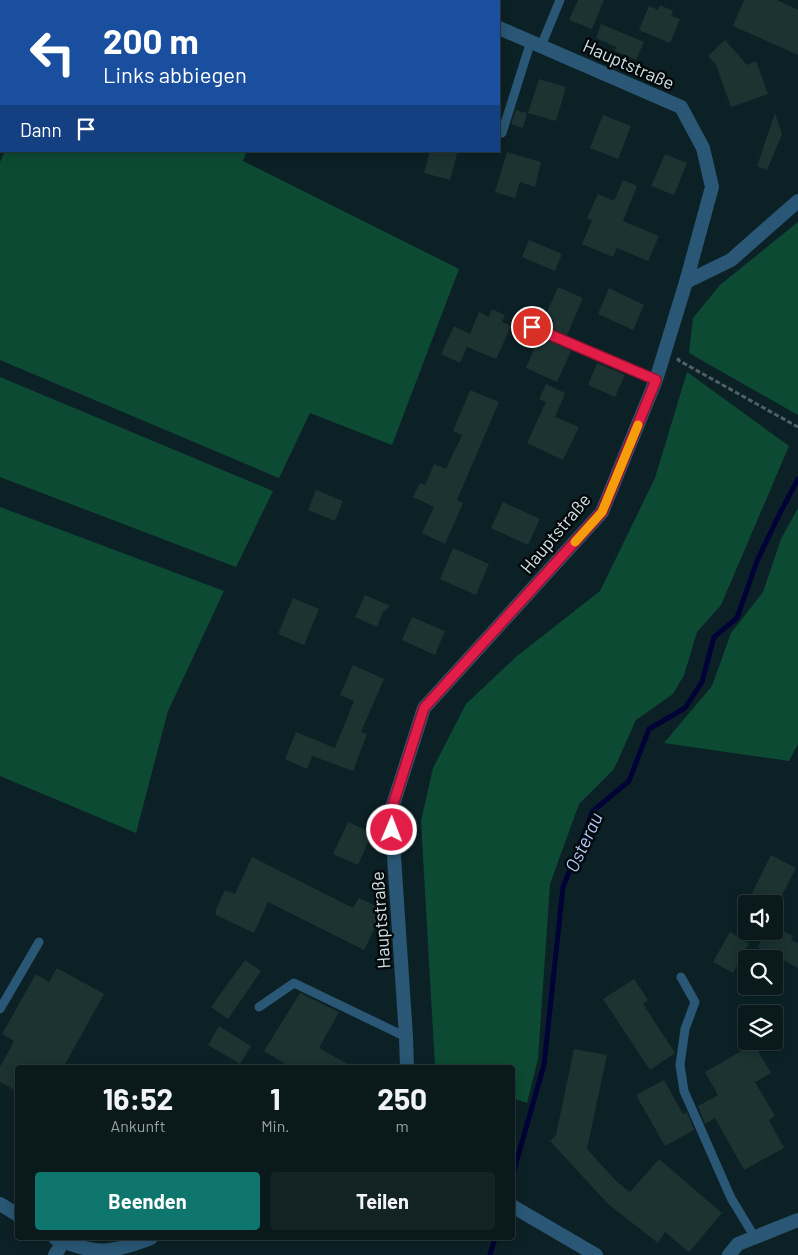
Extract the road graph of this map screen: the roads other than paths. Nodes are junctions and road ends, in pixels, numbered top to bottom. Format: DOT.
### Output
graph roads {
  1 [pos="560,0"];
  2 [pos="500,28"];
  3 [pos="536,44"];
  4 [pos="502,133"];
  5 [pos="798,201"];
  6 [pos="686,282"];
  7 [pos="532,327"];
  8 [pos="656,380"];
  9 [pos="39,942"];
  10 [pos="681,977"];
  11 [pos="259,1007"];
  12 [pos="0,1009"];
  13 [pos="406,1037"];
  14 [pos="407,1065"];
  15 [pos="0,1204"];
  16 [pos="516,1208"];
  17 [pos="15,1212"];
  18 [pos="798,1220"];
  19 [pos="754,1236"];
  20 [pos="59,1240"];
  21 [pos="145,1240"];
  22 [pos="55,1255"];
  23 [pos="596,1255"];
  24 [pos="729,1255"];
  1 -- 3 [label="lane"];
  2 -- 3 [label="street, Hauptstraße"];
  3 -- 4 [label="lane"];
  3 -- 6 [label="street, Hauptstraße"];
  5 -- 6 [label="street"];
  6 -- 8 [label="street, Hauptstraße"];
  7 -- 8 [label="lane"];
  8 -- 13 [label="street, Hauptstraße"];
  9 -- 12 [label="lane"];
  10 -- 19 [label="lane"];
  11 -- 13 [label="lane"];
  13 -- 14 [label="street, Hauptstraße"];
  15 -- 17 [label="street"];
  16 -- 23 [label="street"];
  18 -- 19 [label="street"];
  19 -- 24 [label="street"];
  20 -- 21 [label="street"];
  20 -- 22 [label="street"];
}
